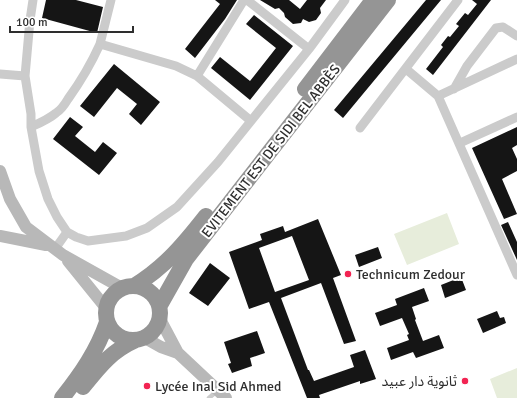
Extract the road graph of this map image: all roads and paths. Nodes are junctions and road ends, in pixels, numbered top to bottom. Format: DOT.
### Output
graph roads {
  1 [pos="33,0"];
  2 [pos="111,0"];
  3 [pos="245,0"];
  4 [pos="345,0"];
  5 [pos="373,0"];
  6 [pos="388,0"];
  7 [pos="458,0"];
  8 [pos="517,36"];
  9 [pos="100,44"];
  10 [pos="309,48"];
  11 [pos="517,59"];
  12 [pos="406,69"];
  13 [pos="0,74"];
  14 [pos="25,76"];
  15 [pos="197,76"];
  16 [pos="454,89"];
  17 [pos="438,96"];
  18 [pos="517,117"];
  19 [pos="251,121"];
  20 [pos="31,127"];
  21 [pos="360,128"];
  22 [pos="460,143"];
  23 [pos="0,171"];
  24 [pos="67,232"];
  25 [pos="0,236"];
  26 [pos="57,250"];
  27 [pos="517,275"];
  28 [pos="128,287"];
  29 [pos="160,312"];
  30 [pos="107,315"];
  31 [pos="140,339"];
  32 [pos="178,353"];
  33 [pos="218,395"];
  34 [pos="62,398"];
  35 [pos="74,398"];
  1 -- 14 [label="street"];
  2 -- 9 [label="street"];
  3 -- 10 [label="street"];
  3 -- 15 [label="street"];
  4 -- 10 [label="street"];
  5 -- 28 [label="highway, EVITEMENT EST DE SIDI BEL ABBÈS"];
  6 -- 29 [label="highway, EVITEMENT EST DE SIDI BEL ABBÈS"];
  7 -- 12 [label="street"];
  8 -- 16 [label="street"];
  9 -- 15 [label="street"];
  9 -- 20 [label="street"];
  10 -- 19 [label="street"];
  11 -- 16 [label="street"];
  12 -- 17 [label="street"];
  12 -- 21 [label="street"];
  13 -- 14 [label="street"];
  14 -- 20 [label="street"];
  15 -- 19 [label="street"];
  16 -- 17 [label="street"];
  17 -- 22 [label="street"];
  18 -- 22 [label="street"];
  19 -- 24 [label="street"];
  20 -- 24 [label="street"];
  22 -- 27 [label="street"];
  23 -- 26 [label="main road"];
  24 -- 26 [label="street"];
  25 -- 26 [label="main road"];
  26 -- 28 [label="main road"];
  26 -- 30 [label="main road"];
  28 -- 29 [label="highway"];
  28 -- 30 [label="highway"];
  29 -- 31 [label="highway"];
  29 -- 32 [label="main road"];
  30 -- 31 [label="highway"];
  30 -- 34 [label="highway"];
  31 -- 32 [label="main road"];
  31 -- 35 [label="highway"];
  32 -- 33 [label="main road"];
}
